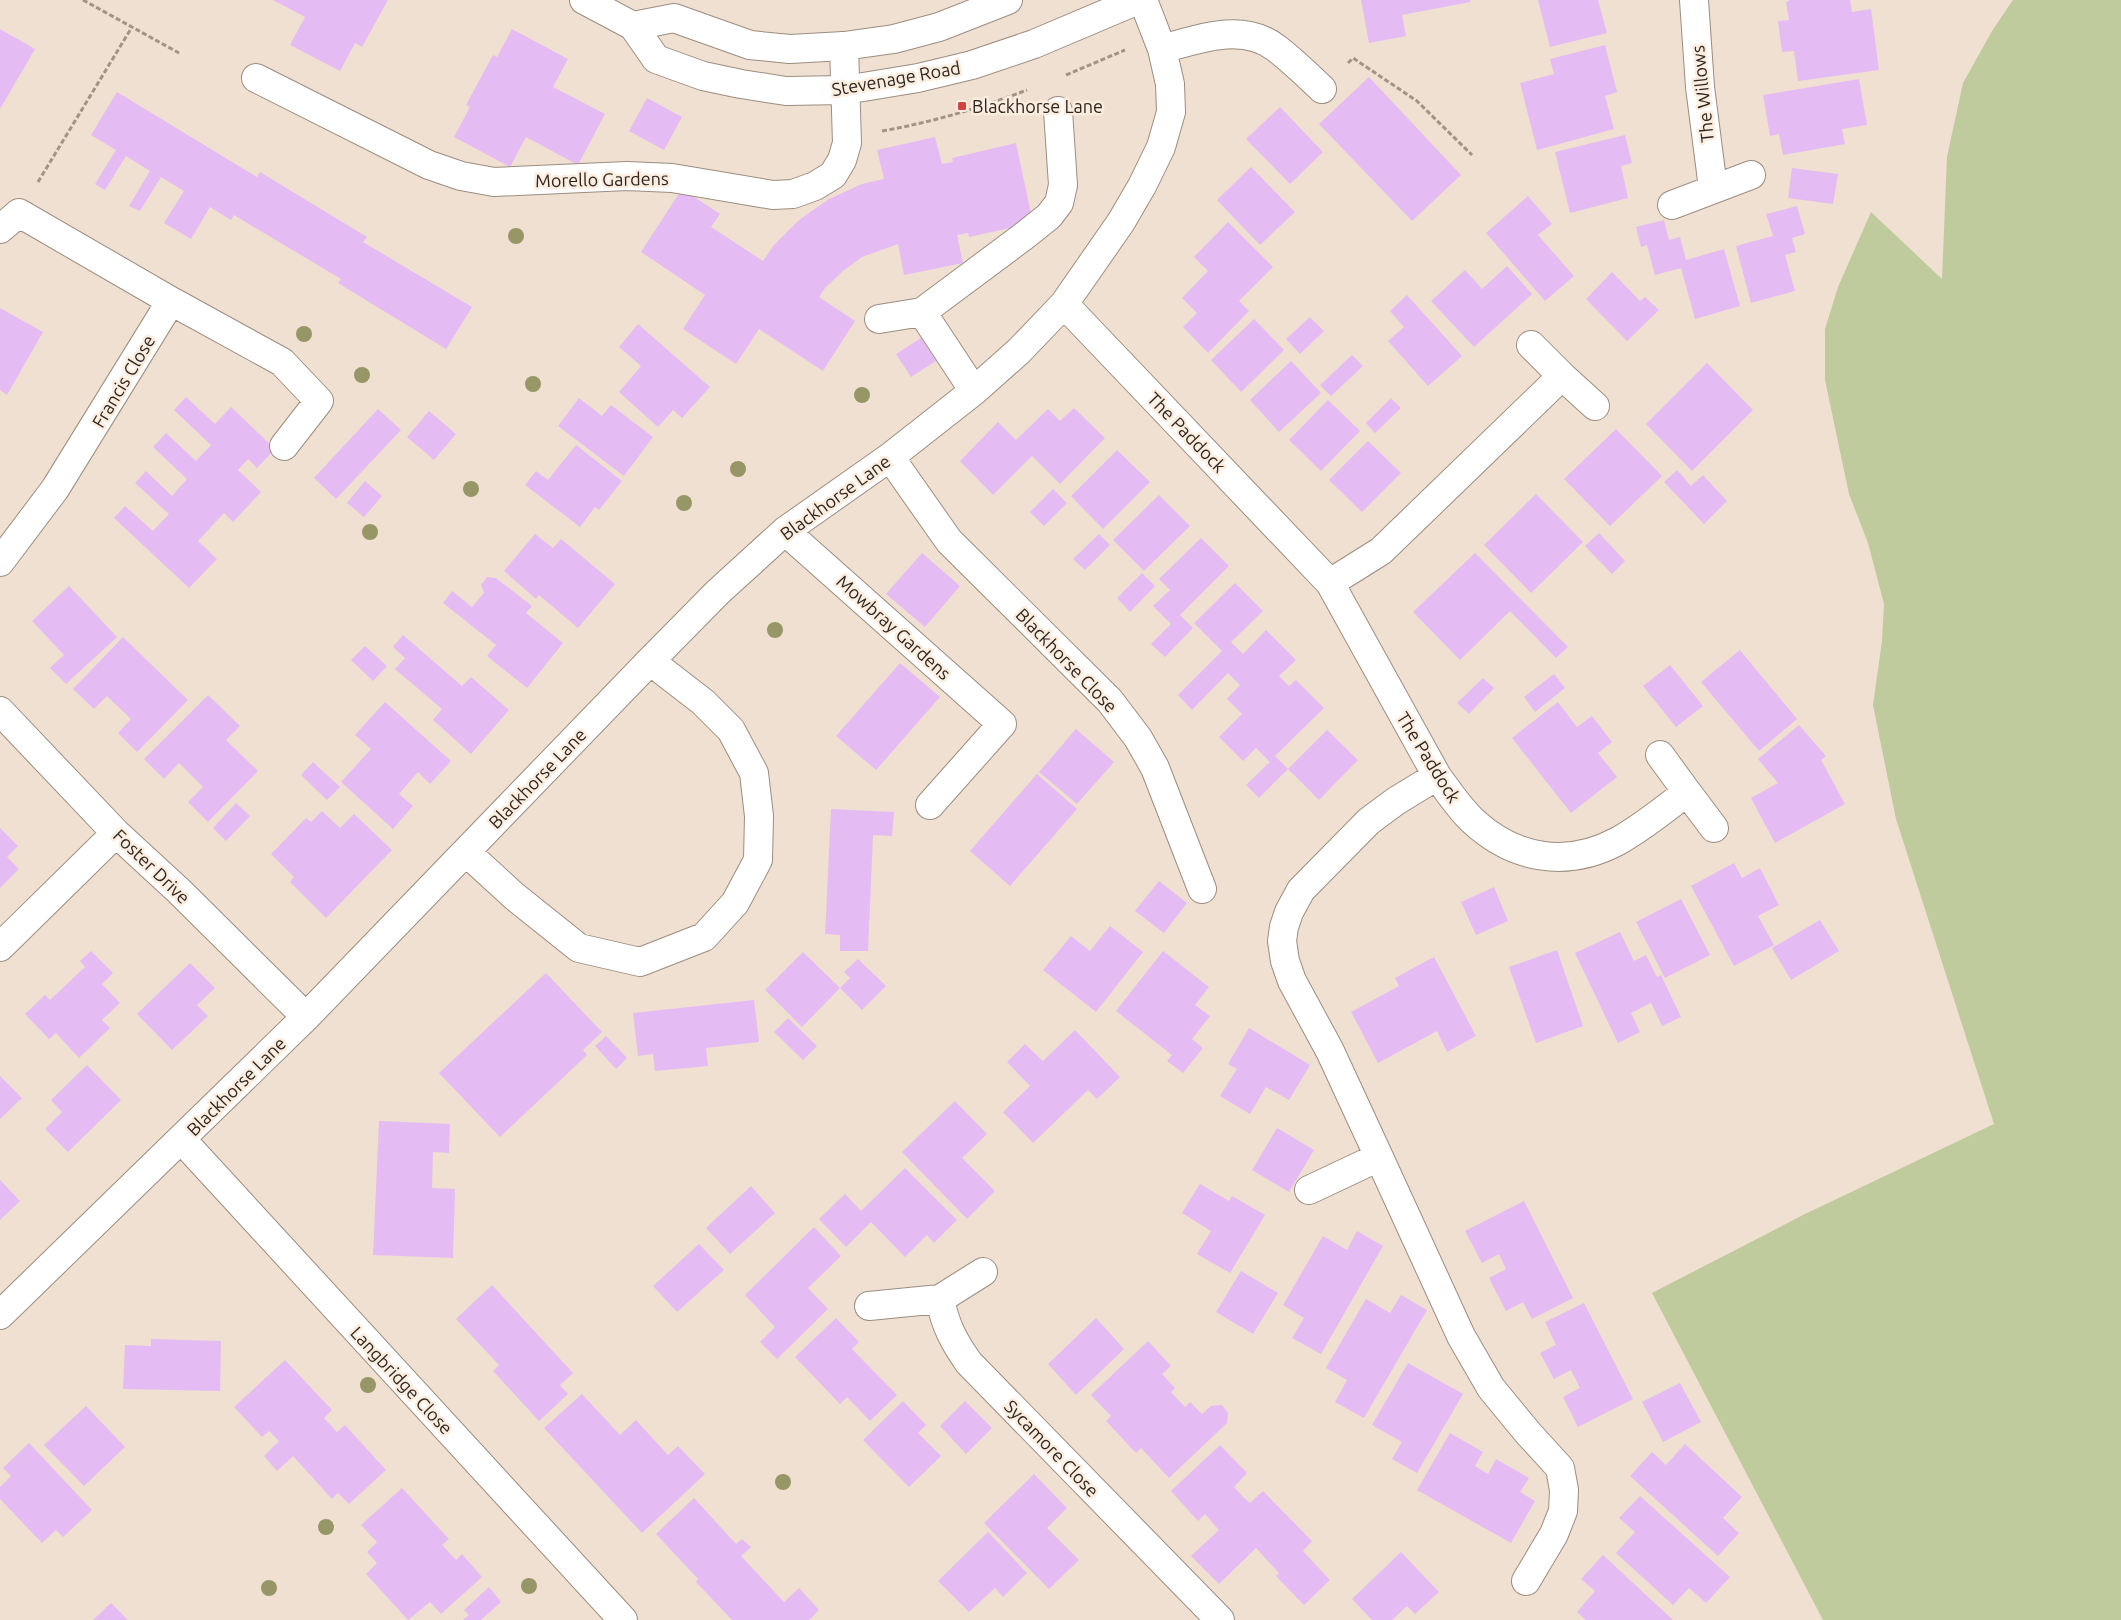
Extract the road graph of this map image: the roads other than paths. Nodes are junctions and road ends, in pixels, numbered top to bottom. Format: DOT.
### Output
graph roads {
  1 [pos="584,0"];
  2 [pos="1008,0"];
  3 [pos="1138,0"];
  4 [pos="1143,0"];
  5 [pos="1694,0"];
  6 [pos="633,26"];
  7 [pos="844,46"];
  8 [pos="1162,49"];
  9 [pos="256,78"];
  10 [pos="1322,89"];
  11 [pos="845,90"];
  12 [pos="1058,111"];
  13 [pos="1751,175"];
  14 [pos="1713,188"];
  15 [pos="1672,205"];
  16 [pos="10,221"];
  17 [pos="172,301"];
  18 [pos="1064,304"];
  19 [pos="922,312"];
  20 [pos="879,318"];
  21 [pos="1531,345"];
  22 [pos="1562,376"];
  23 [pos="974,391"];
  24 [pos="1595,406"];
  25 [pos="284,446"];
  26 [pos="890,457"];
  27 [pos="785,530"];
  28 [pos="0,562"];
  29 [pos="1330,583"];
  30 [pos="650,661"];
  31 [pos="0,711"];
  32 [pos="1660,755"];
  33 [pos="1437,776"];
  34 [pos="1687,792"];
  35 [pos="930,805"];
  36 [pos="1714,828"];
  37 [pos="116,833"];
  38 [pos="466,852"];
  39 [pos="1202,889"];
  40 [pos="0,947"];
  41 [pos="306,1017"];
  42 [pos="182,1140"];
  43 [pos="1379,1157"];
  44 [pos="1309,1190"];
  45 [pos="983,1272"];
  46 [pos="940,1299"];
  47 [pos="869,1306"];
  48 [pos="0,1315"];
  49 [pos="1526,1581"];
  50 [pos="623,1620"];
  51 [pos="1220,1620"];
  1 -- 6 [label="street, Stevenage Road"];
  2 -- 7 [label="street"];
  3 -- 11 [label="street, Stevenage Road"];
  4 -- 8 [label="street, Blackhorse Lane"];
  5 -- 14 [label="street, The Willows"];
  6 -- 7 [label="street"];
  6 -- 11 [label="street, Stevenage Road"];
  7 -- 11 [label="street, Morello Gardens"];
  8 -- 10 [label="street"];
  8 -- 18 [label="street, Blackhorse Lane"];
  9 -- 11 [label="street, Morello Gardens"];
  12 -- 19 [label="street"];
  13 -- 14 [label="street"];
  14 -- 15 [label="street"];
  16 -- 17 [label="street"];
  17 -- 25 [label="street"];
  17 -- 28 [label="street, Francis Close"];
  18 -- 23 [label="street, Blackhorse Lane"];
  18 -- 29 [label="street, The Paddock"];
  19 -- 20 [label="street"];
  19 -- 23 [label="street"];
  21 -- 22 [label="street"];
  22 -- 24 [label="street"];
  22 -- 29 [label="street"];
  23 -- 26 [label="street, Blackhorse Lane"];
  26 -- 27 [label="street, Blackhorse Lane"];
  26 -- 39 [label="street, Blackhorse Close"];
  27 -- 30 [label="street, Blackhorse Lane"];
  27 -- 35 [label="street, Mowbray Gardens"];
  29 -- 33 [label="street, The Paddock"];
  30 -- 38 [label="street, Blackhorse Lane"];
  30 -- 38 [label="street"];
  31 -- 37 [label="street, Foster Drive"];
  32 -- 34 [label="street"];
  33 -- 34 [label="street, The Paddock"];
  33 -- 43 [label="street"];
  34 -- 36 [label="street"];
  37 -- 40 [label="street"];
  37 -- 41 [label="street, Foster Drive"];
  38 -- 41 [label="street, Blackhorse Lane"];
  41 -- 42 [label="street, Blackhorse Lane"];
  42 -- 48 [label="street, Blackhorse Lane"];
  42 -- 50 [label="street, Langbridge Close"];
  43 -- 44 [label="street"];
  43 -- 49 [label="street"];
  45 -- 46 [label="street"];
  46 -- 47 [label="street"];
  46 -- 51 [label="street, Sycamore Close"];
}
